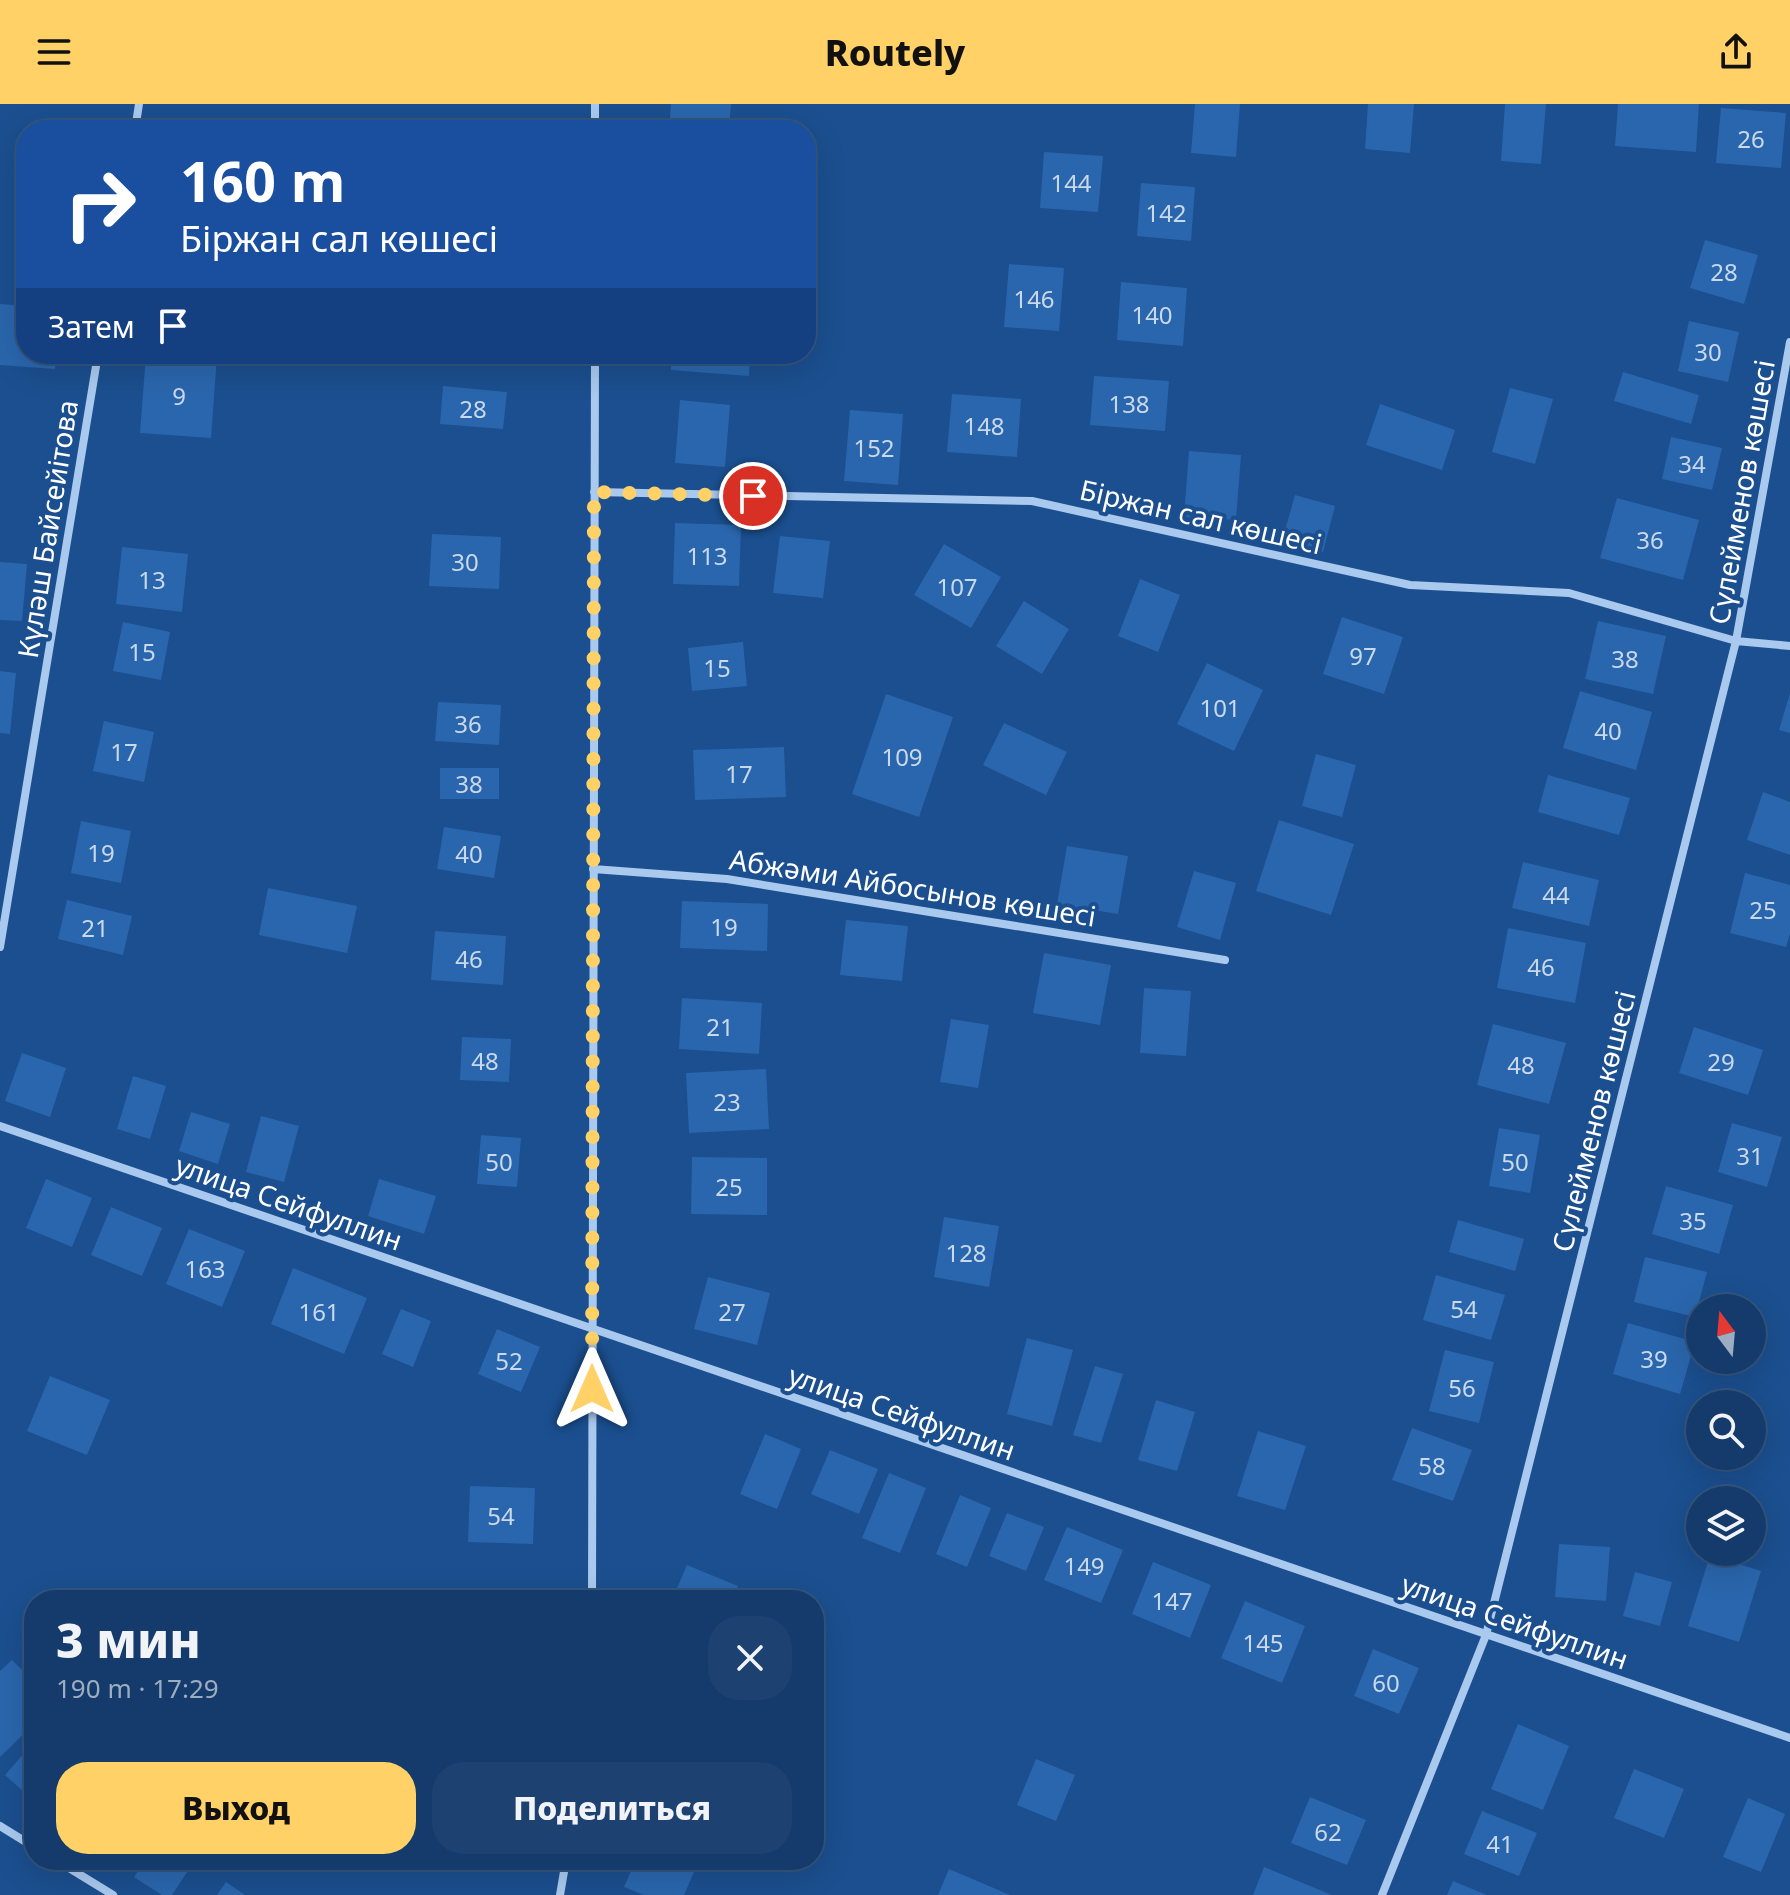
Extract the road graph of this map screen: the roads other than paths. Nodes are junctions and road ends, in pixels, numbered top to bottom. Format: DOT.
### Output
graph roads {
  1 [pos="1790,342"];
  2 [pos="96,364"];
  3 [pos="595,364"];
  4 [pos="594,492"];
  5 [pos="1736,641"];
  6 [pos="1790,646"];
  7 [pos="593,869"];
  8 [pos="0,947"];
  9 [pos="1225,960"];
  10 [pos="0,1126"];
  11 [pos="592,1329"];
  12 [pos="592,1590"];
  13 [pos="1486,1635"];
  14 [pos="1790,1738"];
  15 [pos="0,1826"];
  16 [pos="24,1841"];
  17 [pos="72,1870"];
  18 [pos="564,1870"];
  19 [pos="113,1895"];
  20 [pos="560,1895"];
  21 [pos="1382,1895"];
  1 -- 5 [label="street, Сүлейменов көшесі"];
  2 -- 8 [label="street, Күләш Байсейітова"];
  3 -- 4 [label="street"];
  4 -- 5 [label="street, Біржан сал көшесі"];
  4 -- 7 [label="street"];
  5 -- 6 [label="street, Біржан сал көшесі"];
  5 -- 13 [label="street, Сүлейменов көшесі"];
  7 -- 9 [label="street, Абжәми Айбосынов көшесі"];
  7 -- 11 [label="street"];
  10 -- 11 [label="street, улица Сейфуллин"];
  11 -- 12 [label="street"];
  11 -- 13 [label="street, улица Сейфуллин"];
  13 -- 14 [label="street, улица Сейфуллин"];
  13 -- 21 [label="street, Сүлейменов көшесі"];
  15 -- 16 [label="street"];
  17 -- 19 [label="street"];
  18 -- 20 [label="street"];
}
